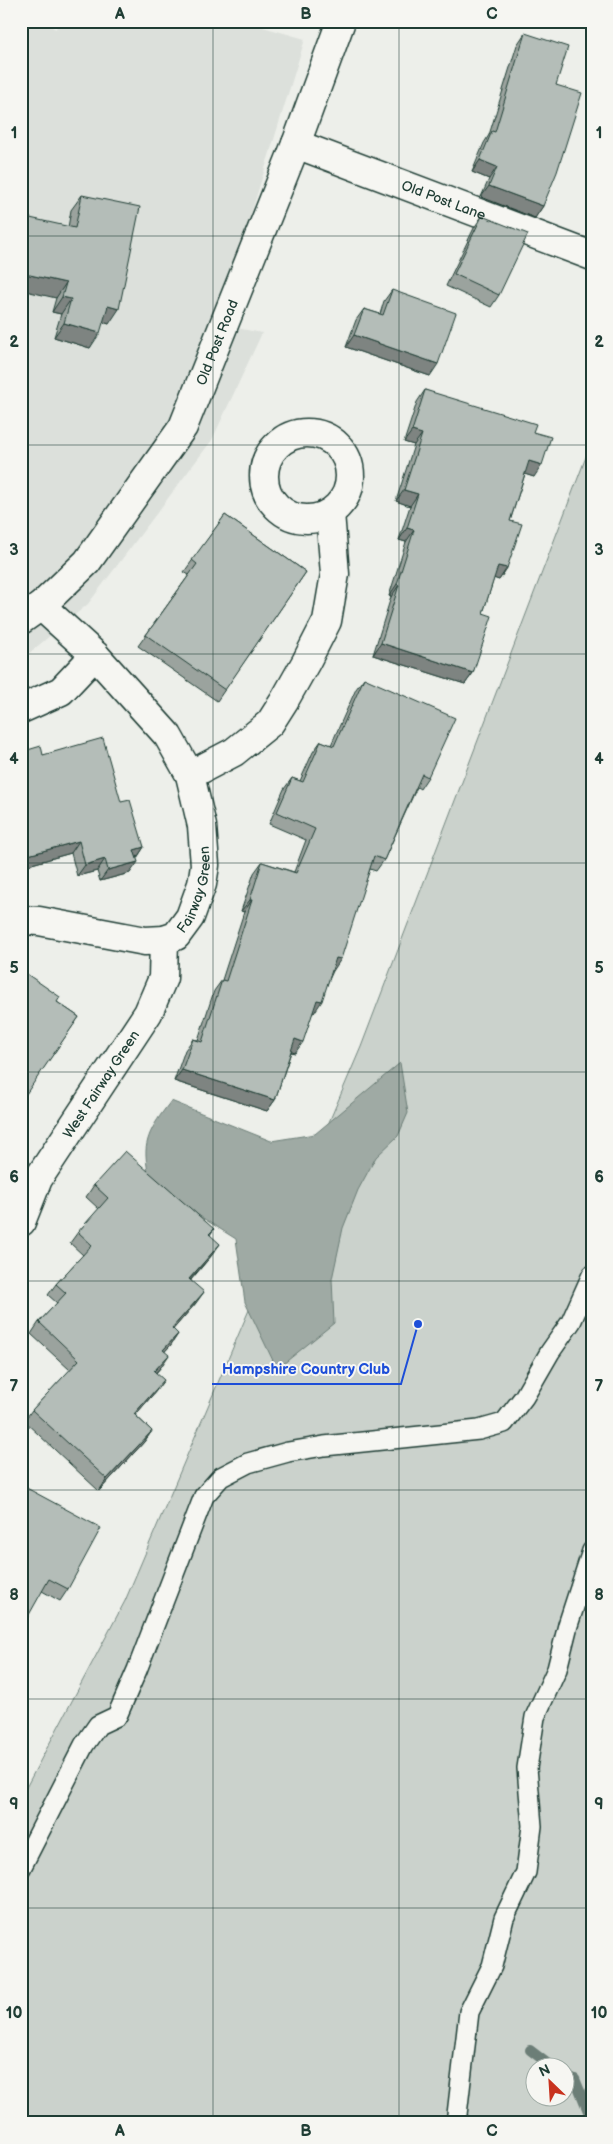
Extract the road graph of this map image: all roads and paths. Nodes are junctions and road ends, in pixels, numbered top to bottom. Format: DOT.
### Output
graph roads {
  1 [pos="341,21"];
  2 [pos="296,144"];
  3 [pos="592,256"];
  4 [pos="330,513"];
  5 [pos="31,613"];
  6 [pos="95,655"];
  7 [pos="21,709"];
  8 [pos="190,775"];
  9 [pos="21,920"];
  10 [pos="164,940"];
  11 [pos="21,1222"];
  12 [pos="592,1276"];
  13 [pos="592,1551"];
  14 [pos="21,1868"];
  15 [pos="456,2123"];
  1 -- 2 [label="street, Old Post Road"];
  2 -- 3 [label="street, Old Post Lane"];
  2 -- 5 [label="street, Old Post Road"];
  4 -- 8 [label="street"];
  5 -- 6 [label="street, Fairway Green"];
  6 -- 7 [label="street"];
  6 -- 8 [label="street, Fairway Green"];
  8 -- 10 [label="street, Fairway Green"];
  9 -- 10 [label="street, Fairway Green"];
  10 -- 11 [label="street, West Fairway Green"];
  12 -- 14 [label="lane"];
  13 -- 15 [label="lane"];
}
